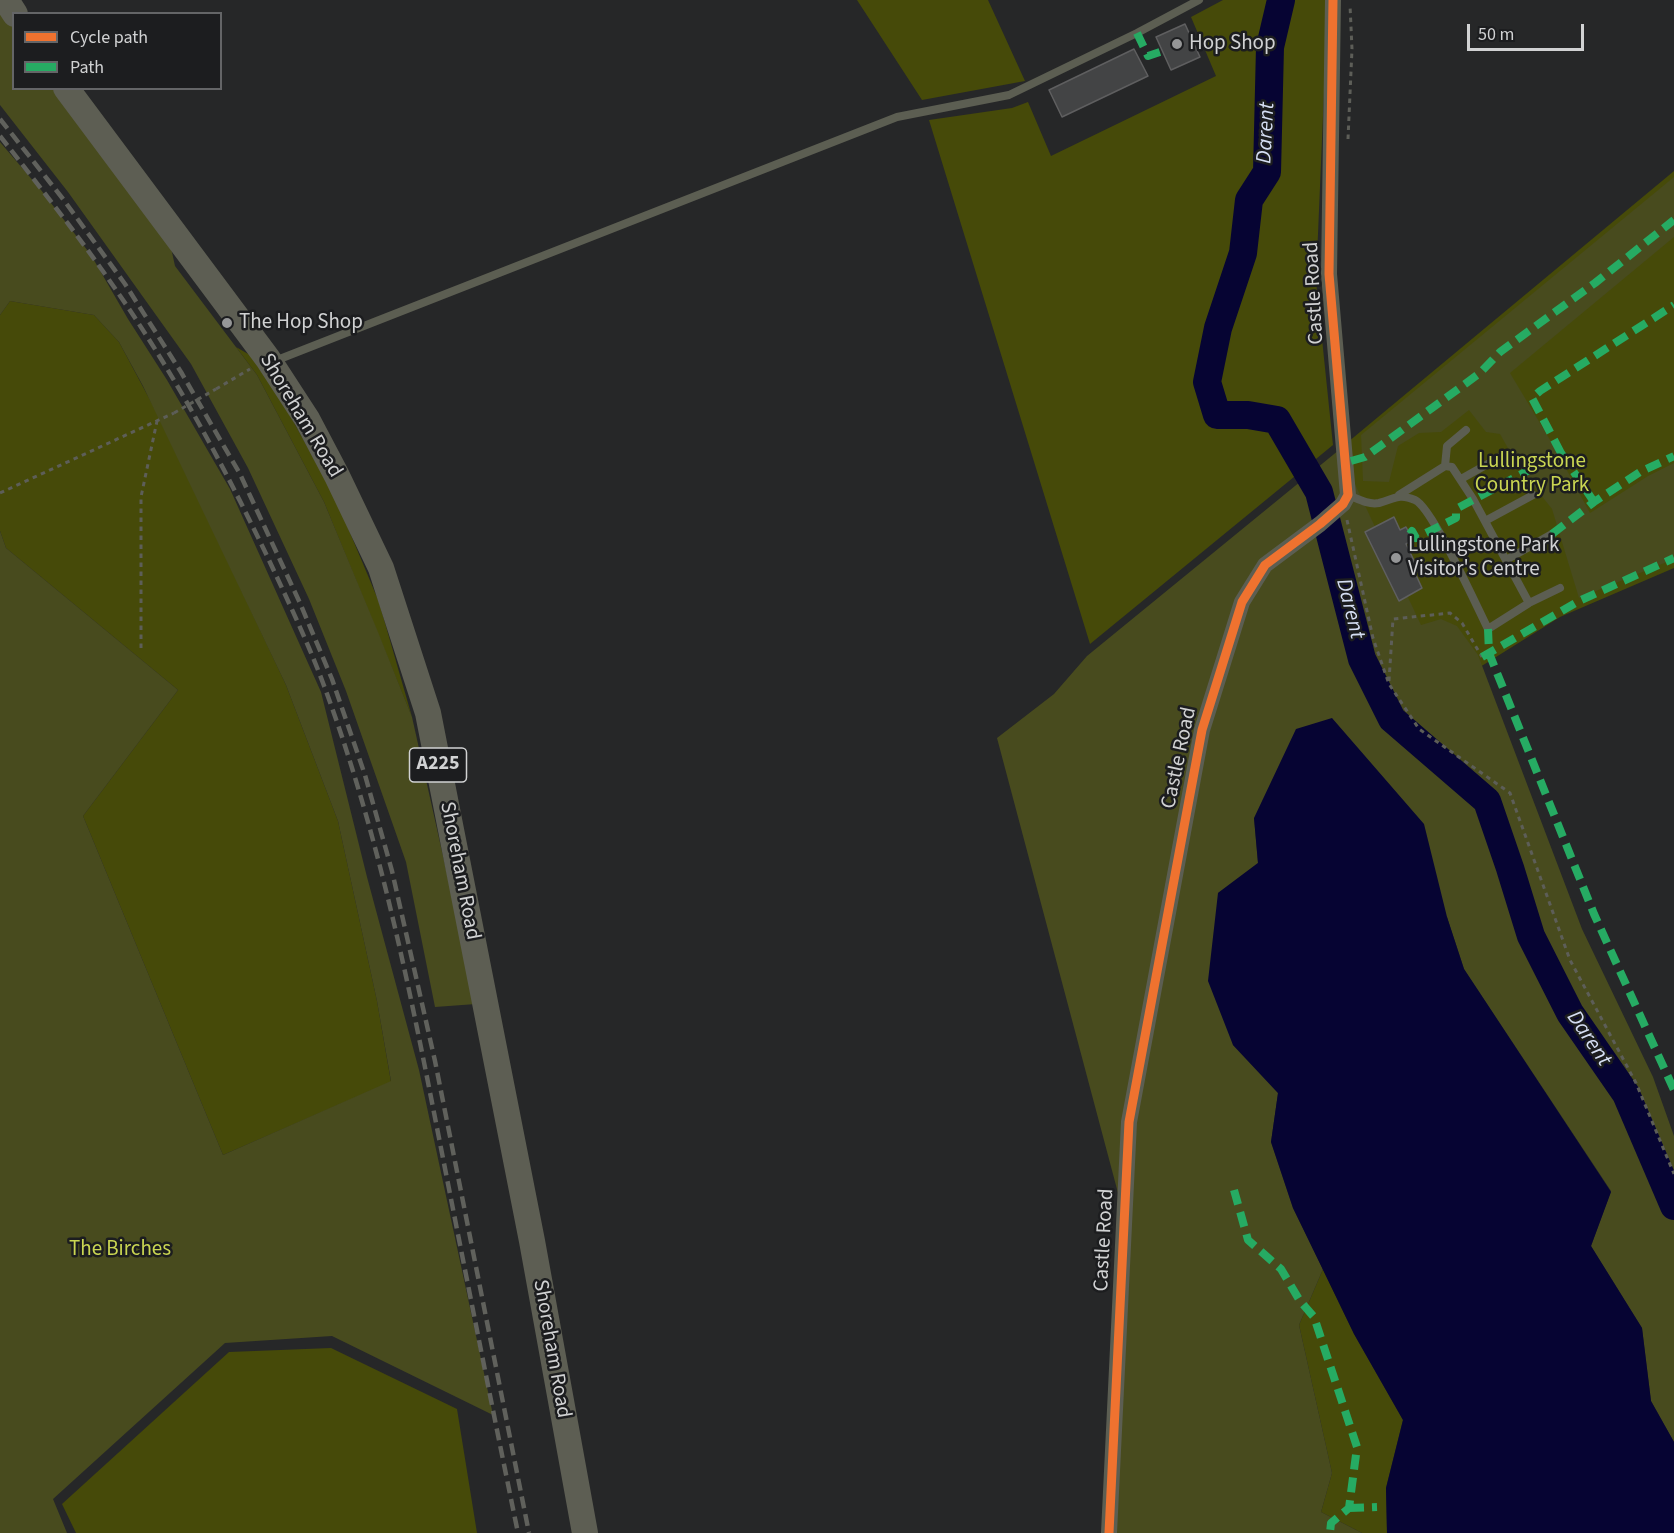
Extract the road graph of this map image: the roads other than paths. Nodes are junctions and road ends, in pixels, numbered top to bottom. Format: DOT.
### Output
graph roads {
  1 [pos="1199,0"];
  2 [pos="1333,0"];
  3 [pos="67,90"];
  4 [pos="269,361"];
  5 [pos="1466,430"];
  6 [pos="1502,456"];
  7 [pos="1445,466"];
  8 [pos="1461,479"];
  9 [pos="1399,495"];
  10 [pos="1533,495"];
  11 [pos="1340,504"];
  12 [pos="1485,521"];
  13 [pos="1552,534"];
  14 [pos="1506,560"];
  15 [pos="1560,588"];
  16 [pos="1529,603"];
  17 [pos="585,1533"];
  18 [pos="1109,1533"];
  1 -- 4 [label="lane"];
  2 -- 11 [label="street, Castle Road"];
  3 -- 4 [label="main road, Shoreham Road / A225"];
  4 -- 17 [label="main road, Shoreham Road / A225"];
  5 -- 7 [label="lane"];
  6 -- 8 [label="lane"];
  7 -- 8 [label="lane"];
  7 -- 9 [label="lane"];
  8 -- 12 [label="lane"];
  9 -- 11 [label="lane"];
  9 -- 16 [label="lane"];
  10 -- 12 [label="lane"];
  11 -- 18 [label="street, Castle Road"];
  12 -- 14 [label="lane"];
  13 -- 14 [label="lane"];
  14 -- 16 [label="lane"];
  15 -- 16 [label="lane"];
}
